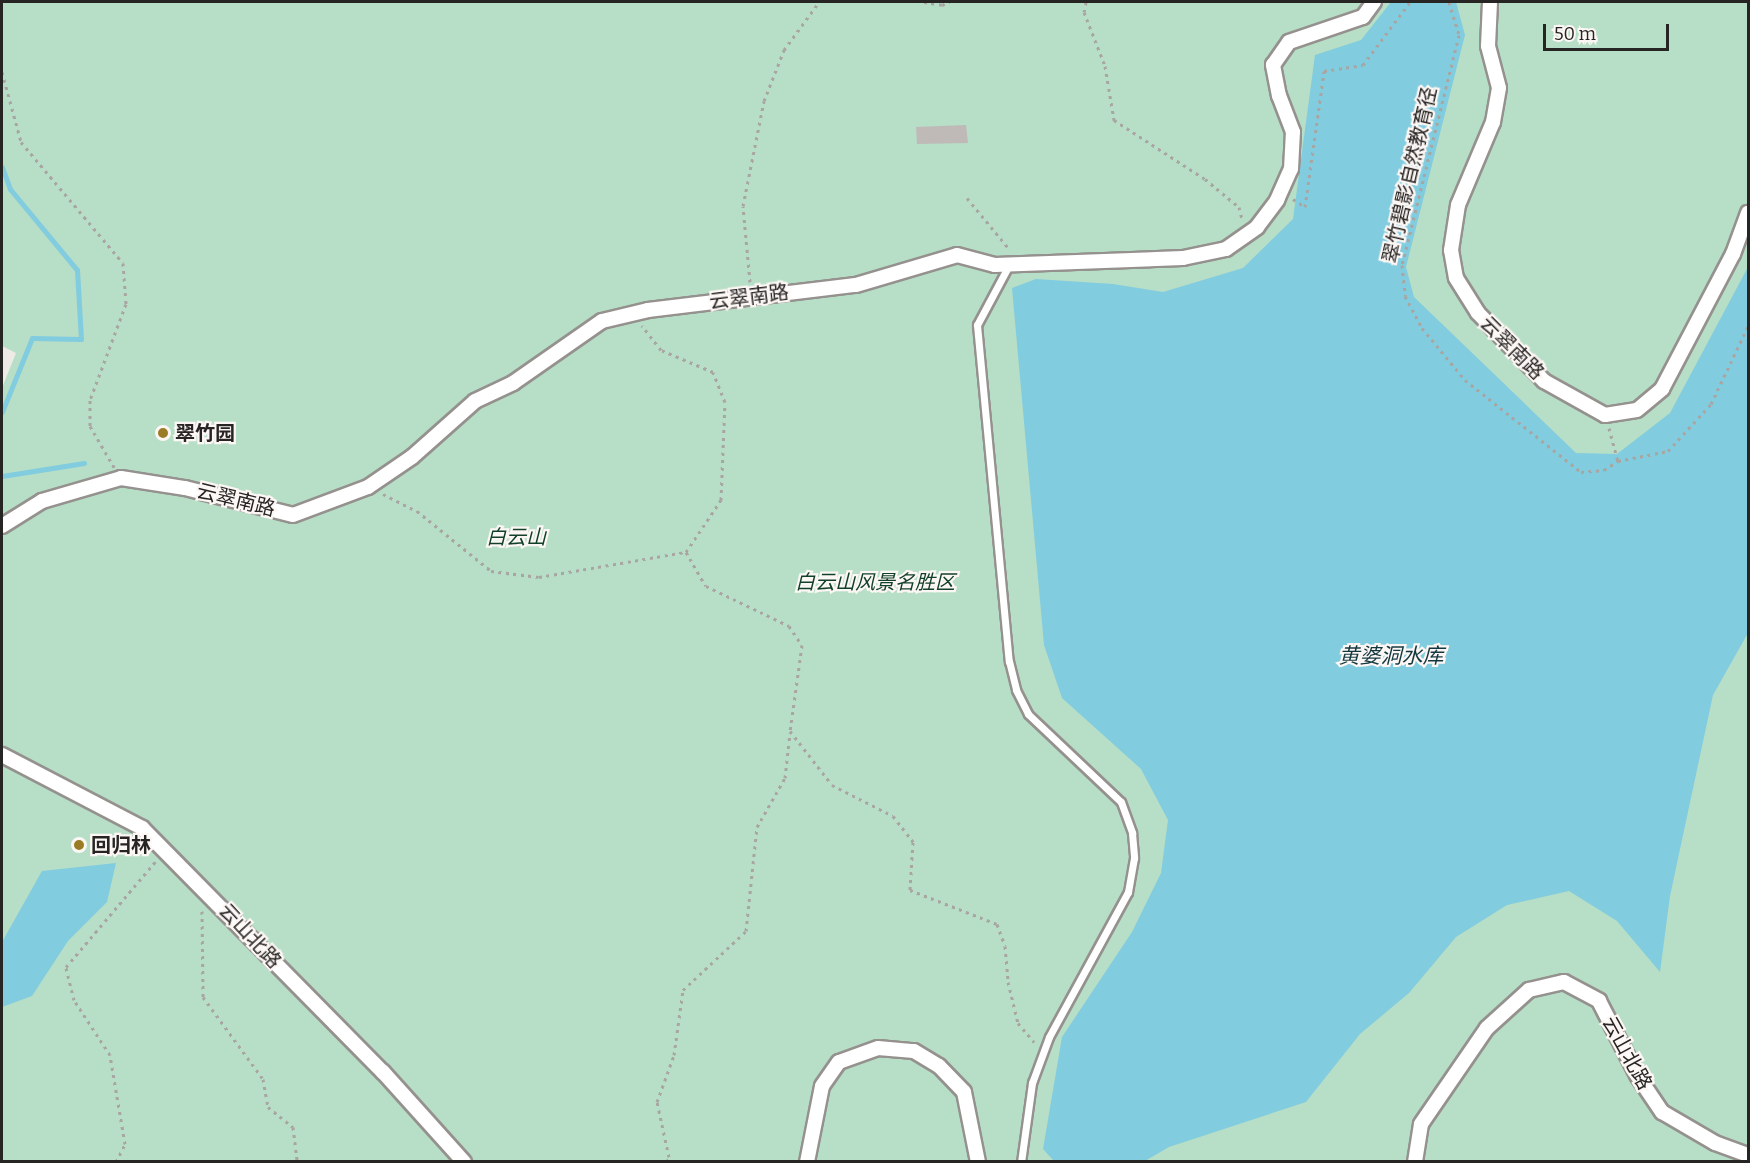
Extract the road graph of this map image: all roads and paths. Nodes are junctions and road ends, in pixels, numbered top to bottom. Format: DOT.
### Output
graph roads {
  1 [pos="819,2"];
  2 [pos="924,2"];
  3 [pos="949,2"];
  4 [pos="1086,2"];
  5 [pos="1374,2"];
  6 [pos="1410,2"];
  7 [pos="1449,2"];
  8 [pos="1490,2"];
  9 [pos="2,72"];
  10 [pos="967,198"];
  11 [pos="1305,207"];
  12 [pos="1749,213"];
  13 [pos="1246,236"];
  14 [pos="1013,265"];
  15 [pos="752,296"];
  16 [pos="633,314"];
  17 [pos="1749,326"];
  18 [pos="1605,415"];
  19 [pos="1618,461"];
  20 [pos="121,478"];
  21 [pos="368,486"];
  22 [pos="2,526"];
  23 [pos="686,552"];
  24 [pos="790,731"];
  25 [pos="2,755"];
  26 [pos="166,849"];
  27 [pos="202,885"];
  28 [pos="1043,1053"];
  29 [pos="1749,1155"];
  30 [pos="116,1161"];
  31 [pos="297,1161"];
  32 [pos="464,1161"];
  33 [pos="667,1161"];
  34 [pos="807,1161"];
  35 [pos="978,1161"];
  36 [pos="1021,1161"];
  37 [pos="1415,1161"];
  1 -- 15 [label="path"];
  2 -- 3 [label="path"];
  4 -- 13 [label="path"];
  5 -- 13 [label="street, 云翠南路"];
  6 -- 11 [label="path"];
  7 -- 19 [label="path, 翠竹碧影自然教育径"];
  8 -- 18 [label="street, 云翠南路"];
  9 -- 20 [label="path"];
  10 -- 14 [label="path"];
  12 -- 18 [label="street"];
  13 -- 14 [label="street, 云翠南路"];
  14 -- 15 [label="street, 云翠南路"];
  14 -- 28 [label="lane"];
  15 -- 16 [label="street, 云翠南路"];
  16 -- 21 [label="street, 云翠南路"];
  16 -- 23 [label="path"];
  17 -- 19 [label="path, 翠竹碧影自然教育径"];
  18 -- 19 [label="path"];
  20 -- 21 [label="street, 云翠南路"];
  20 -- 22 [label="street, 云翠南路"];
  21 -- 23 [label="path"];
  23 -- 24 [label="path"];
  24 -- 28 [label="path"];
  24 -- 33 [label="path"];
  25 -- 26 [label="street, 云山北路"];
  26 -- 27 [label="street, 云山北路"];
  26 -- 30 [label="path"];
  27 -- 31 [label="path"];
  27 -- 32 [label="street, 云山北路"];
  28 -- 36 [label="lane"];
  29 -- 37 [label="street, 云山北路"];
  34 -- 35 [label="street"];
}
